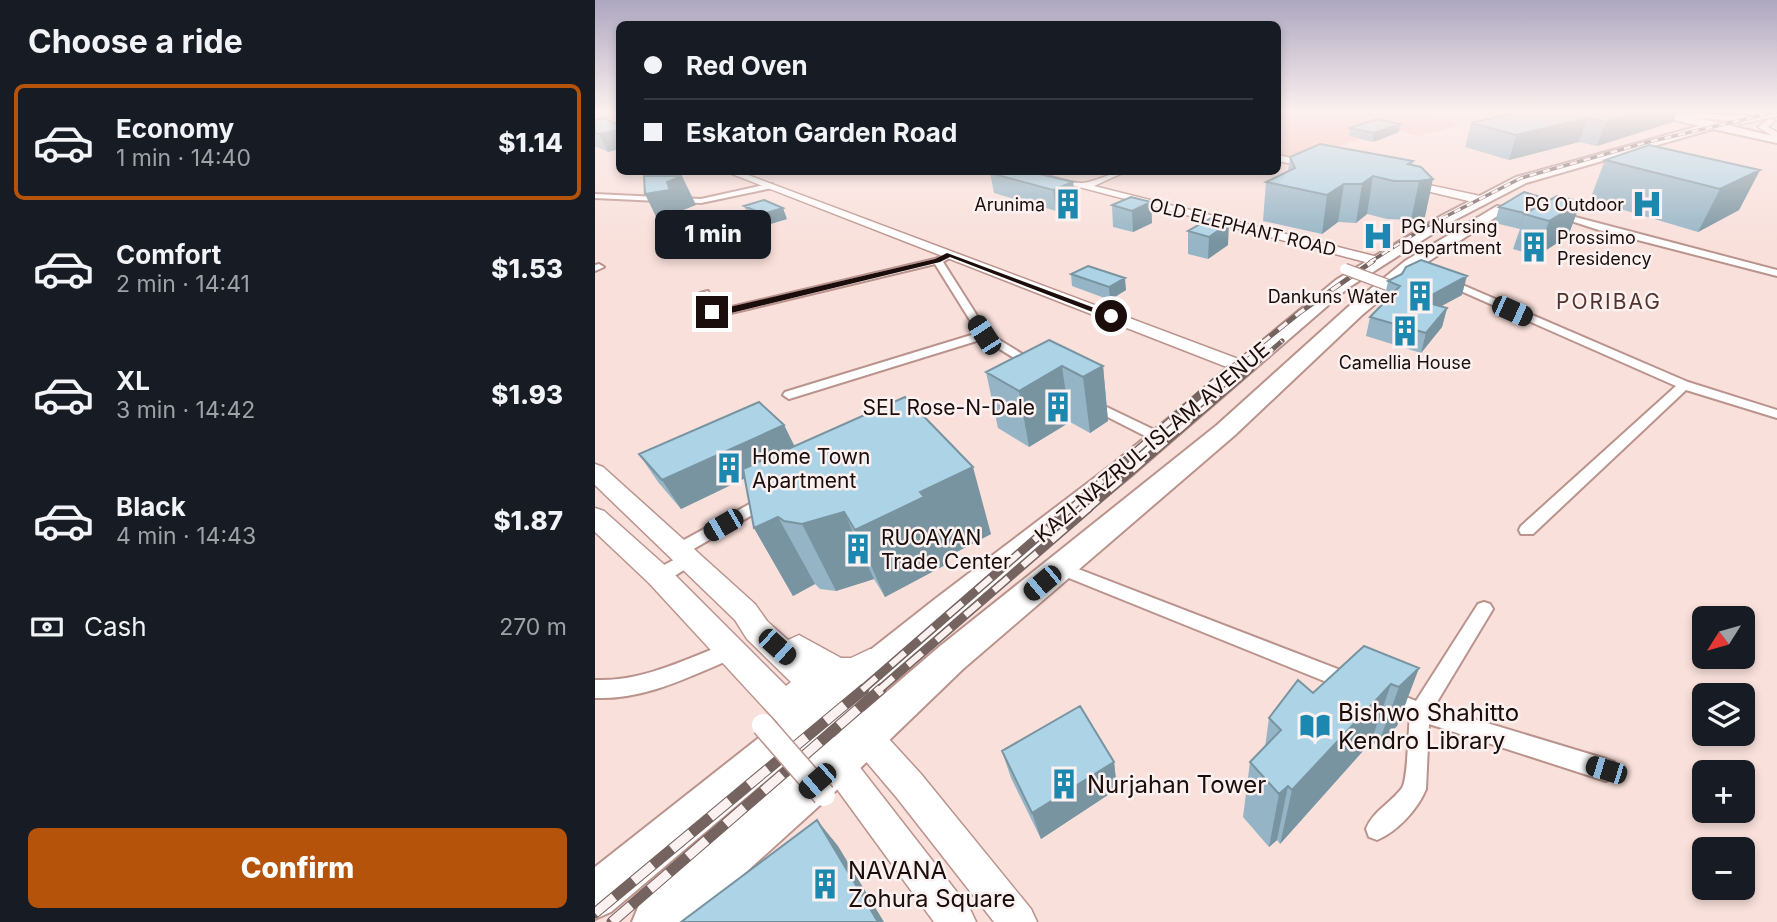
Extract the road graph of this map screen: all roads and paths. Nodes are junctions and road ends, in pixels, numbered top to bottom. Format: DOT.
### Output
graph roads {
  1 [pos="1637,155"];
  2 [pos="1281,161"];
  3 [pos="1334,171"];
  4 [pos="740,175"];
  5 [pos="1039,175"];
  6 [pos="1112,175"];
  7 [pos="1393,183"];
  8 [pos="769,186"];
  9 [pos="1084,186"];
  10 [pos="595,196"];
  11 [pos="1490,200"];
  12 [pos="1548,209"];
  13 [pos="1446,219"];
  14 [pos="944,258"];
  15 [pos="1377,261"];
  16 [pos="1345,269"];
  17 [pos="1423,270"];
  18 [pos="1777,273"];
  19 [pos="1394,287"];
  20 [pos="705,293"];
  21 [pos="984,335"];
  22 [pos="1243,367"];
  23 [pos="1042,374"];
  24 [pos="1683,385"];
  25 [pos="789,395"];
  26 [pos="1081,398"];
  27 [pos="1777,414"];
  28 [pos="1160,438"];
  29 [pos="595,472"];
  30 [pos="774,495"];
  31 [pos="595,516"];
  32 [pos="1527,530"];
  33 [pos="684,555"];
  34 [pos="1060,568"];
  35 [pos="659,576"];
  36 [pos="947,608"];
  37 [pos="1484,609"];
  38 [pos="745,612"];
  39 [pos="732,650"];
  40 [pos="595,689"];
  41 [pos="800,708"];
  42 [pos="1420,712"];
  43 [pos="866,737"];
  44 [pos="837,763"];
  45 [pos="1606,770"];
  46 [pos="824,794"];
  47 [pos="1377,829"];
  48 [pos="595,896"];
  49 [pos="656,922"];
  50 [pos="957,922"];
  51 [pos="1017,922"];
  1 -- 11 [label="highway, KAZI NAZRUL ISLAM AVENUE"];
  2 -- 3 [label="main road"];
  4 -- 8 [label="main road"];
  5 -- 9 [label="main road, OLD ELEPHANT ROAD"];
  6 -- 9 [label="main road"];
  7 -- 11 [label="main road"];
  7 -- 11 [label="main road"];
  7 -- 13 [label="main road"];
  8 -- 10 [label="street"];
  8 -- 14 [label="main road"];
  9 -- 15 [label="main road, OLD ELEPHANT ROAD"];
  11 -- 13 [label="highway, KAZI NAZRUL ISLAM AVENUE"];
  11 -- 17 [label="highway, KAZI NAZRUL ISLAM AVENUE"];
  12 -- 18 [label="street"];
  13 -- 15 [label="highway, KAZI NAZRUL ISLAM AVENUE"];
  14 -- 20 [label="street"];
  14 -- 21 [label="street"];
  14 -- 22 [label="main road"];
  15 -- 22 [label="highway, KAZI NAZRUL ISLAM AVENUE"];
  16 -- 19 [label="street, bridge"];
  17 -- 24 [label="street"];
  17 -- 34 [label="highway, KAZI NAZRUL ISLAM AVENUE"];
  21 -- 23 [label="street"];
  21 -- 25 [label="street"];
  22 -- 28 [label="highway, KAZI NAZRUL ISLAM AVENUE"];
  24 -- 27 [label="street"];
  24 -- 32 [label="street"];
  26 -- 28 [label="street"];
  28 -- 36 [label="highway, KAZI NAZRUL ISLAM AVENUE"];
  29 -- 33 [label="main road"];
  30 -- 33 [label="street"];
  31 -- 35 [label="main road"];
  33 -- 35 [label="street"];
  33 -- 38 [label="main road"];
  34 -- 42 [label="street"];
  34 -- 43 [label="highway, KAZI NAZRUL ISLAM AVENUE"];
  35 -- 39 [label="main road"];
  36 -- 38 [label="main road"];
  36 -- 41 [label="highway, KAZI NAZRUL ISLAM AVENUE"];
  37 -- 42 [label="street"];
  38 -- 41 [label="main road"];
  39 -- 40 [label="street"];
  39 -- 41 [label="main road"];
  41 -- 43 [label="main road"];
  41 -- 44 [label="main road"];
  41 -- 46 [label="street, bridge"];
  41 -- 48 [label="highway, KAZI NAZRUL ISLAM AVENUE"];
  42 -- 45 [label="street"];
  42 -- 47 [label="street"];
  43 -- 44 [label="highway, KAZI NAZRUL ISLAM AVENUE"];
  43 -- 51 [label="main road"];
  44 -- 49 [label="highway, KAZI NAZRUL ISLAM AVENUE"];
  44 -- 50 [label="main road"];
}
